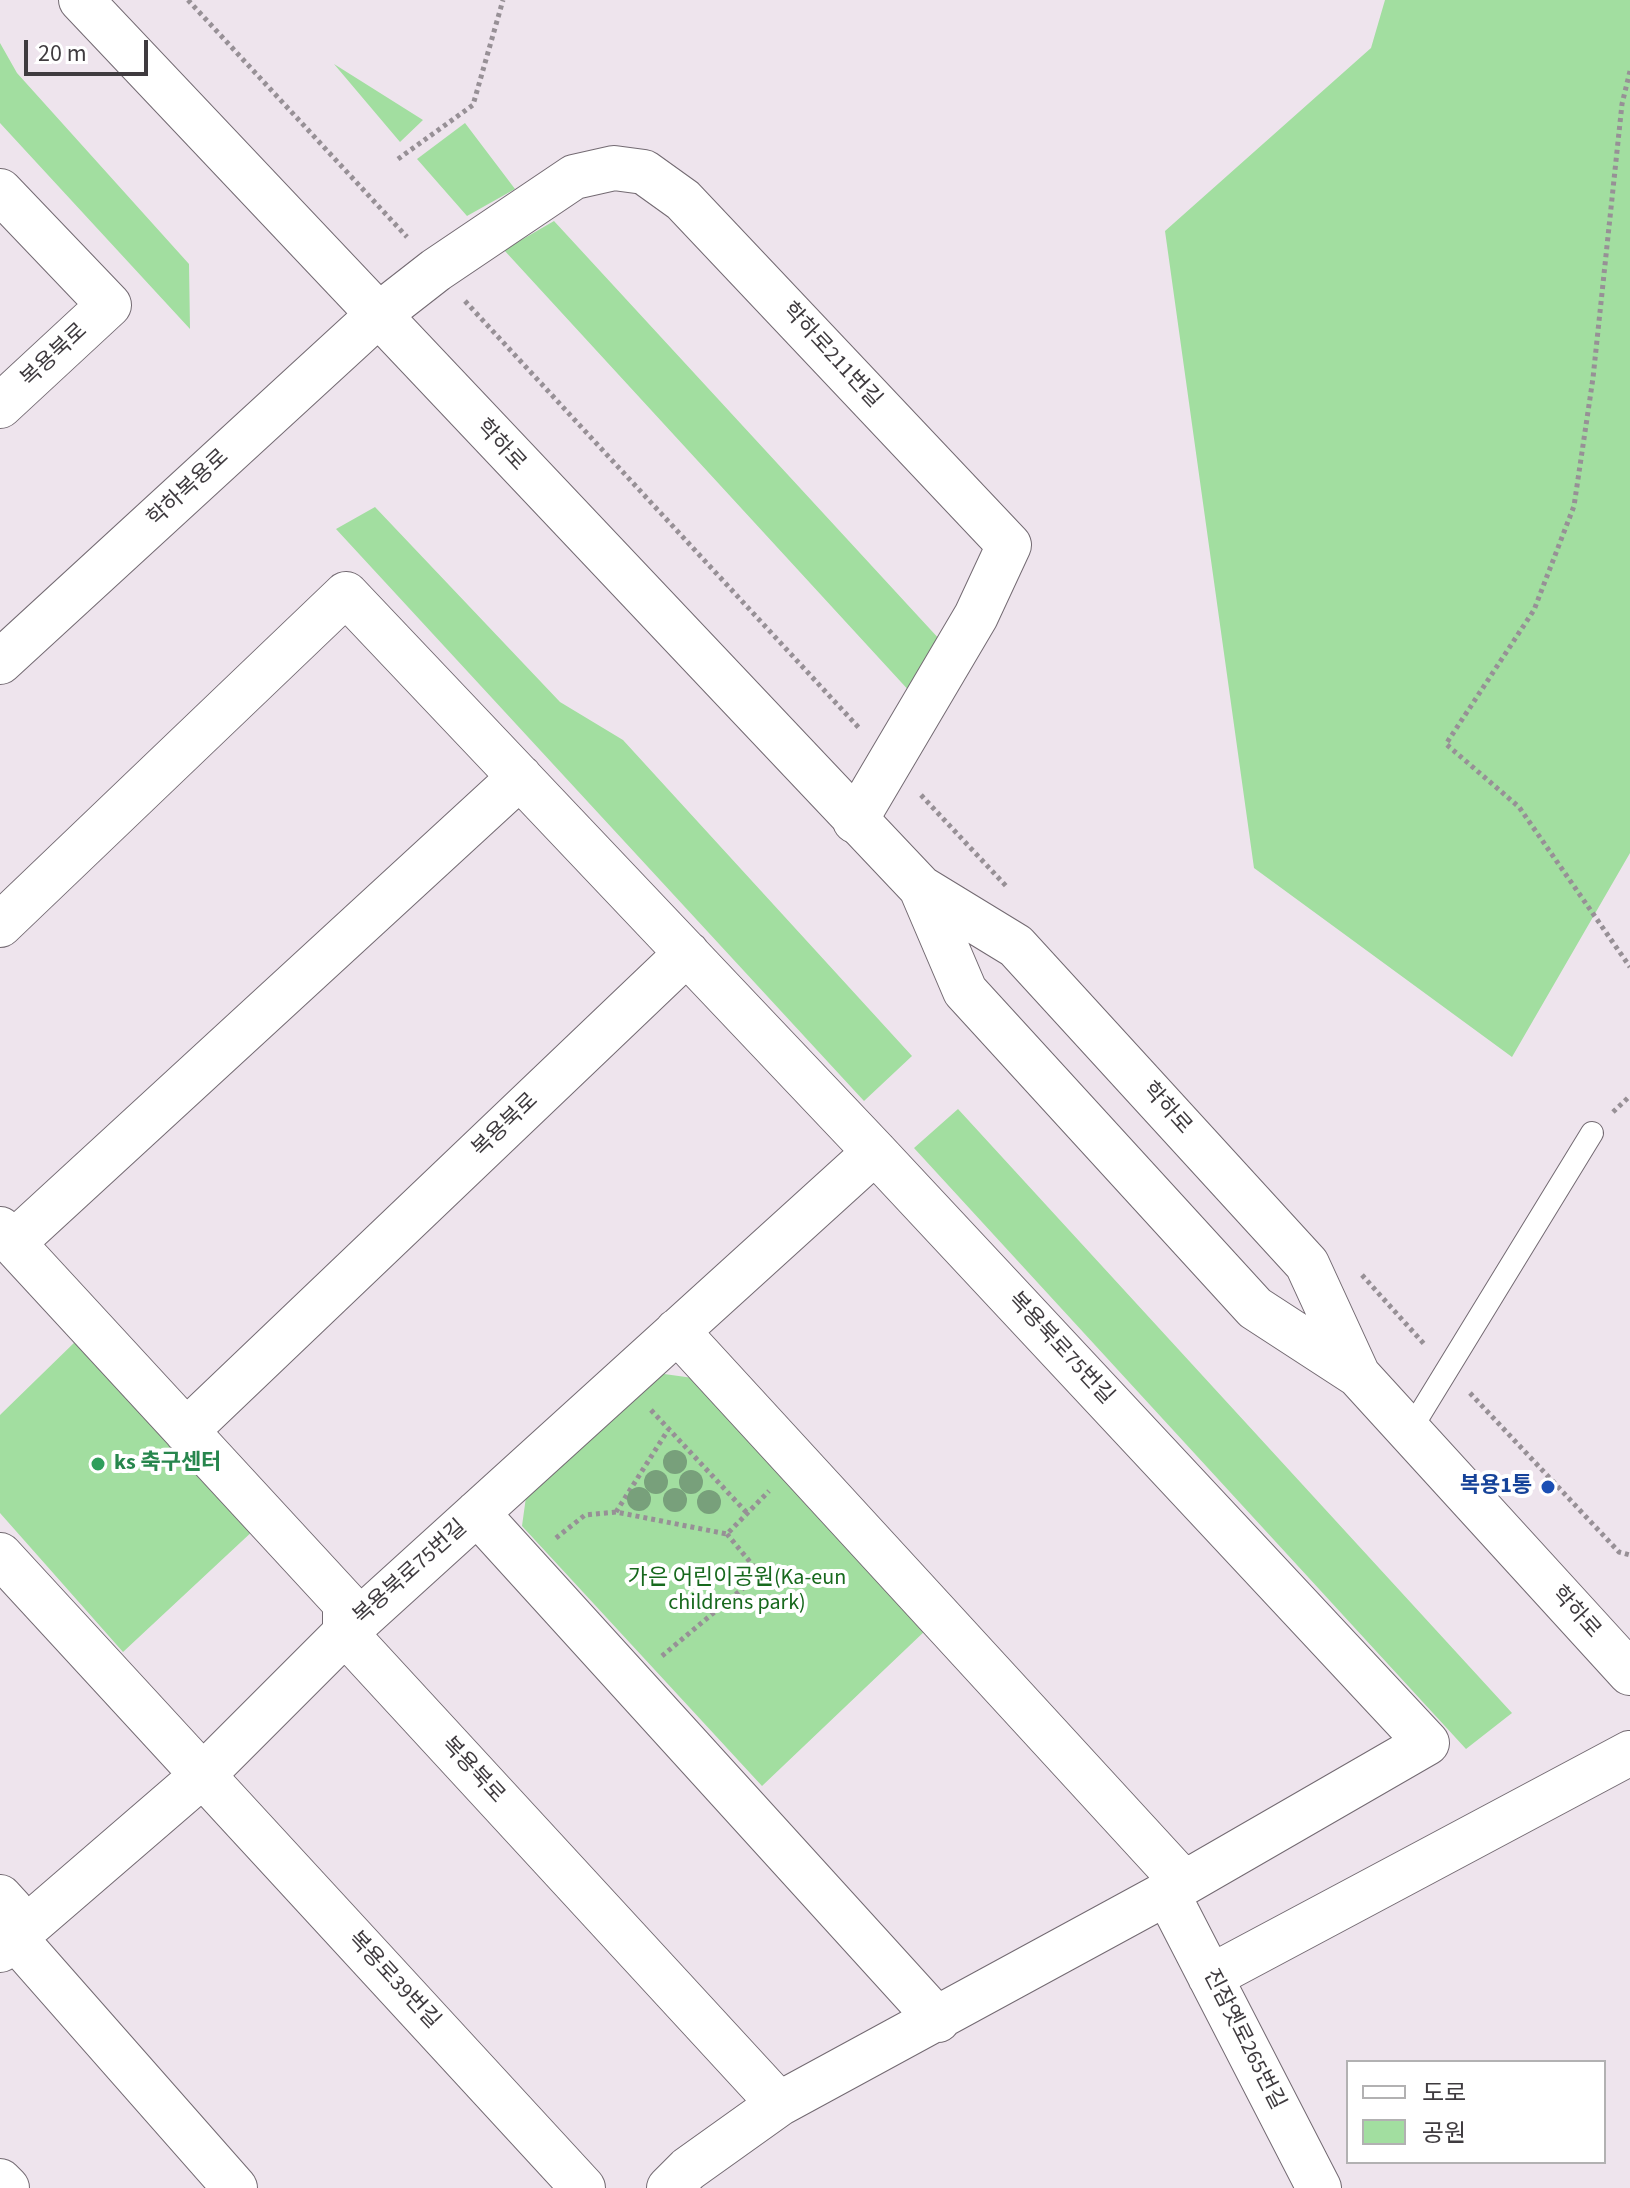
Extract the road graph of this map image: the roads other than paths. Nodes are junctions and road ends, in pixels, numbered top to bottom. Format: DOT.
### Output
graph roads {
  1 [pos="81,0"];
  2 [pos="0,191"];
  3 [pos="377,316"];
  4 [pos="0,406"];
  5 [pos="0,662"];
  6 [pos="520,777"];
  7 [pos="855,821"];
  8 [pos="921,888"];
  9 [pos="0,925"];
  10 [pos="687,953"];
  11 [pos="1592,1133"];
  12 [pos="875,1152"];
  13 [pos="7,1236"];
  14 [pos="677,1331"];
  15 [pos="1358,1375"];
  16 [pos="186,1431"];
  17 [pos="1409,1432"];
  18 [pos="477,1513"];
  19 [pos="0,1555"];
  20 [pos="345,1633"];
  21 [pos="1630,1673"];
  22 [pos="1630,1753"];
  23 [pos="203,1775"];
  24 [pos="1176,1888"];
  25 [pos="4,1928"];
  26 [pos="1210,1977"];
  27 [pos="938,2020"];
  28 [pos="779,2104"];
  29 [pos="0,2181"];
  30 [pos="687,2182"];
  31 [pos="7,2188"];
  32 [pos="235,2188"];
  33 [pos="583,2188"];
  34 [pos="1319,2188"];
  1 -- 3 [label="street, 학하로"];
  2 -- 4 [label="street, 복용북로"];
  3 -- 5 [label="street, 학하복용로"];
  3 -- 7 [label="street, 학하로"];
  3 -- 7 [label="street, 학하로211번길"];
  6 -- 9 [label="street"];
  6 -- 10 [label="street"];
  6 -- 13 [label="street"];
  7 -- 8 [label="street, 학하로"];
  8 -- 15 [label="street, 학하로"];
  8 -- 15 [label="street, 학하로"];
  10 -- 12 [label="street"];
  10 -- 16 [label="street, 복용북로"];
  11 -- 17 [label="lane"];
  12 -- 14 [label="street, 복용북로75번길"];
  12 -- 24 [label="street, 복용북로75번길"];
  13 -- 16 [label="street"];
  14 -- 18 [label="street, 복용북로75번길"];
  14 -- 24 [label="street"];
  15 -- 17 [label="street, 학하로"];
  16 -- 20 [label="street"];
  17 -- 21 [label="street, 학하로"];
  18 -- 20 [label="street, 복용북로75번길"];
  18 -- 27 [label="street, 복용북로75번길"];
  19 -- 23 [label="street, 복용로39번길"];
  20 -- 23 [label="street"];
  20 -- 28 [label="street, 복용북로"];
  22 -- 26 [label="street"];
  23 -- 25 [label="street"];
  23 -- 33 [label="street, 복용로39번길"];
  24 -- 26 [label="street, 진잠옛로265번길"];
  24 -- 27 [label="street"];
  25 -- 32 [label="street"];
  26 -- 34 [label="street, 진잠옛로265번길"];
  27 -- 28 [label="street"];
  28 -- 30 [label="street"];
  29 -- 31 [label="street"];
}
